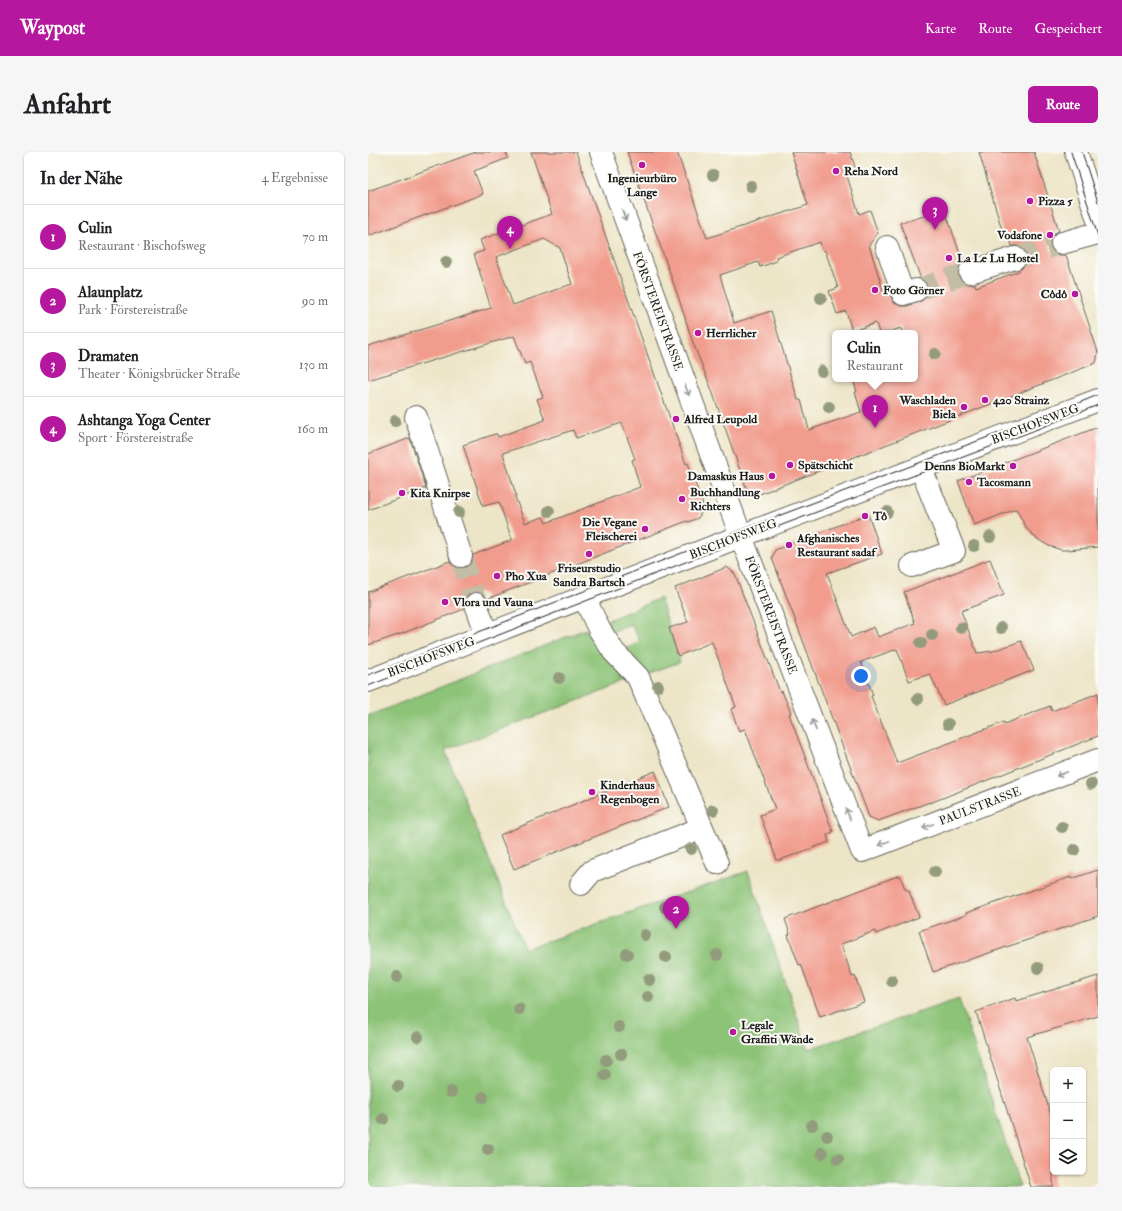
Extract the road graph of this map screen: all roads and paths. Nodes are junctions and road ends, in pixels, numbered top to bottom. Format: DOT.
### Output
graph roads {
  1 [pos="601,152"];
  2 [pos="1076,152"];
  3 [pos="1098,220"];
  4 [pos="1098,233"];
  5 [pos="1062,243"];
  6 [pos="887,247"];
  7 [pos="1015,258"];
  8 [pos="970,272"];
  9 [pos="916,290"];
  10 [pos="1098,400"];
  11 [pos="416,417"];
  12 [pos="921,468"];
  13 [pos="741,536"];
  14 [pos="461,556"];
  15 [pos="912,566"];
  16 [pos="584,596"];
  17 [pos="476,604"];
  18 [pos="487,635"];
  19 [pos="368,681"];
  20 [pos="1098,760"];
  21 [pos="702,828"];
  22 [pos="862,851"];
  23 [pos="717,863"];
  24 [pos="581,884"];
  1 -- 13 [label="street, FÖRSTEREISTRASSE, one-way"];
  2 -- 3 [label="street"];
  4 -- 5 [label="street"];
  6 -- 9 [label="street"];
  7 -- 8 [label="street"];
  10 -- 12 [label="street, BISCHOFSWEG"];
  11 -- 14 [label="street"];
  12 -- 13 [label="street, BISCHOFSWEG"];
  12 -- 15 [label="street"];
  13 -- 16 [label="street, BISCHOFSWEG"];
  22 -- 13 [label="street, FÖRSTEREISTRASSE, one-way"];
  16 -- 18 [label="street, BISCHOFSWEG"];
  16 -- 21 [label="street"];
  17 -- 18 [label="street"];
  18 -- 19 [label="street, BISCHOFSWEG"];
  20 -- 22 [label="street, PAULSTRASSE, one-way"];
  21 -- 23 [label="street"];
  21 -- 24 [label="street"];
}
